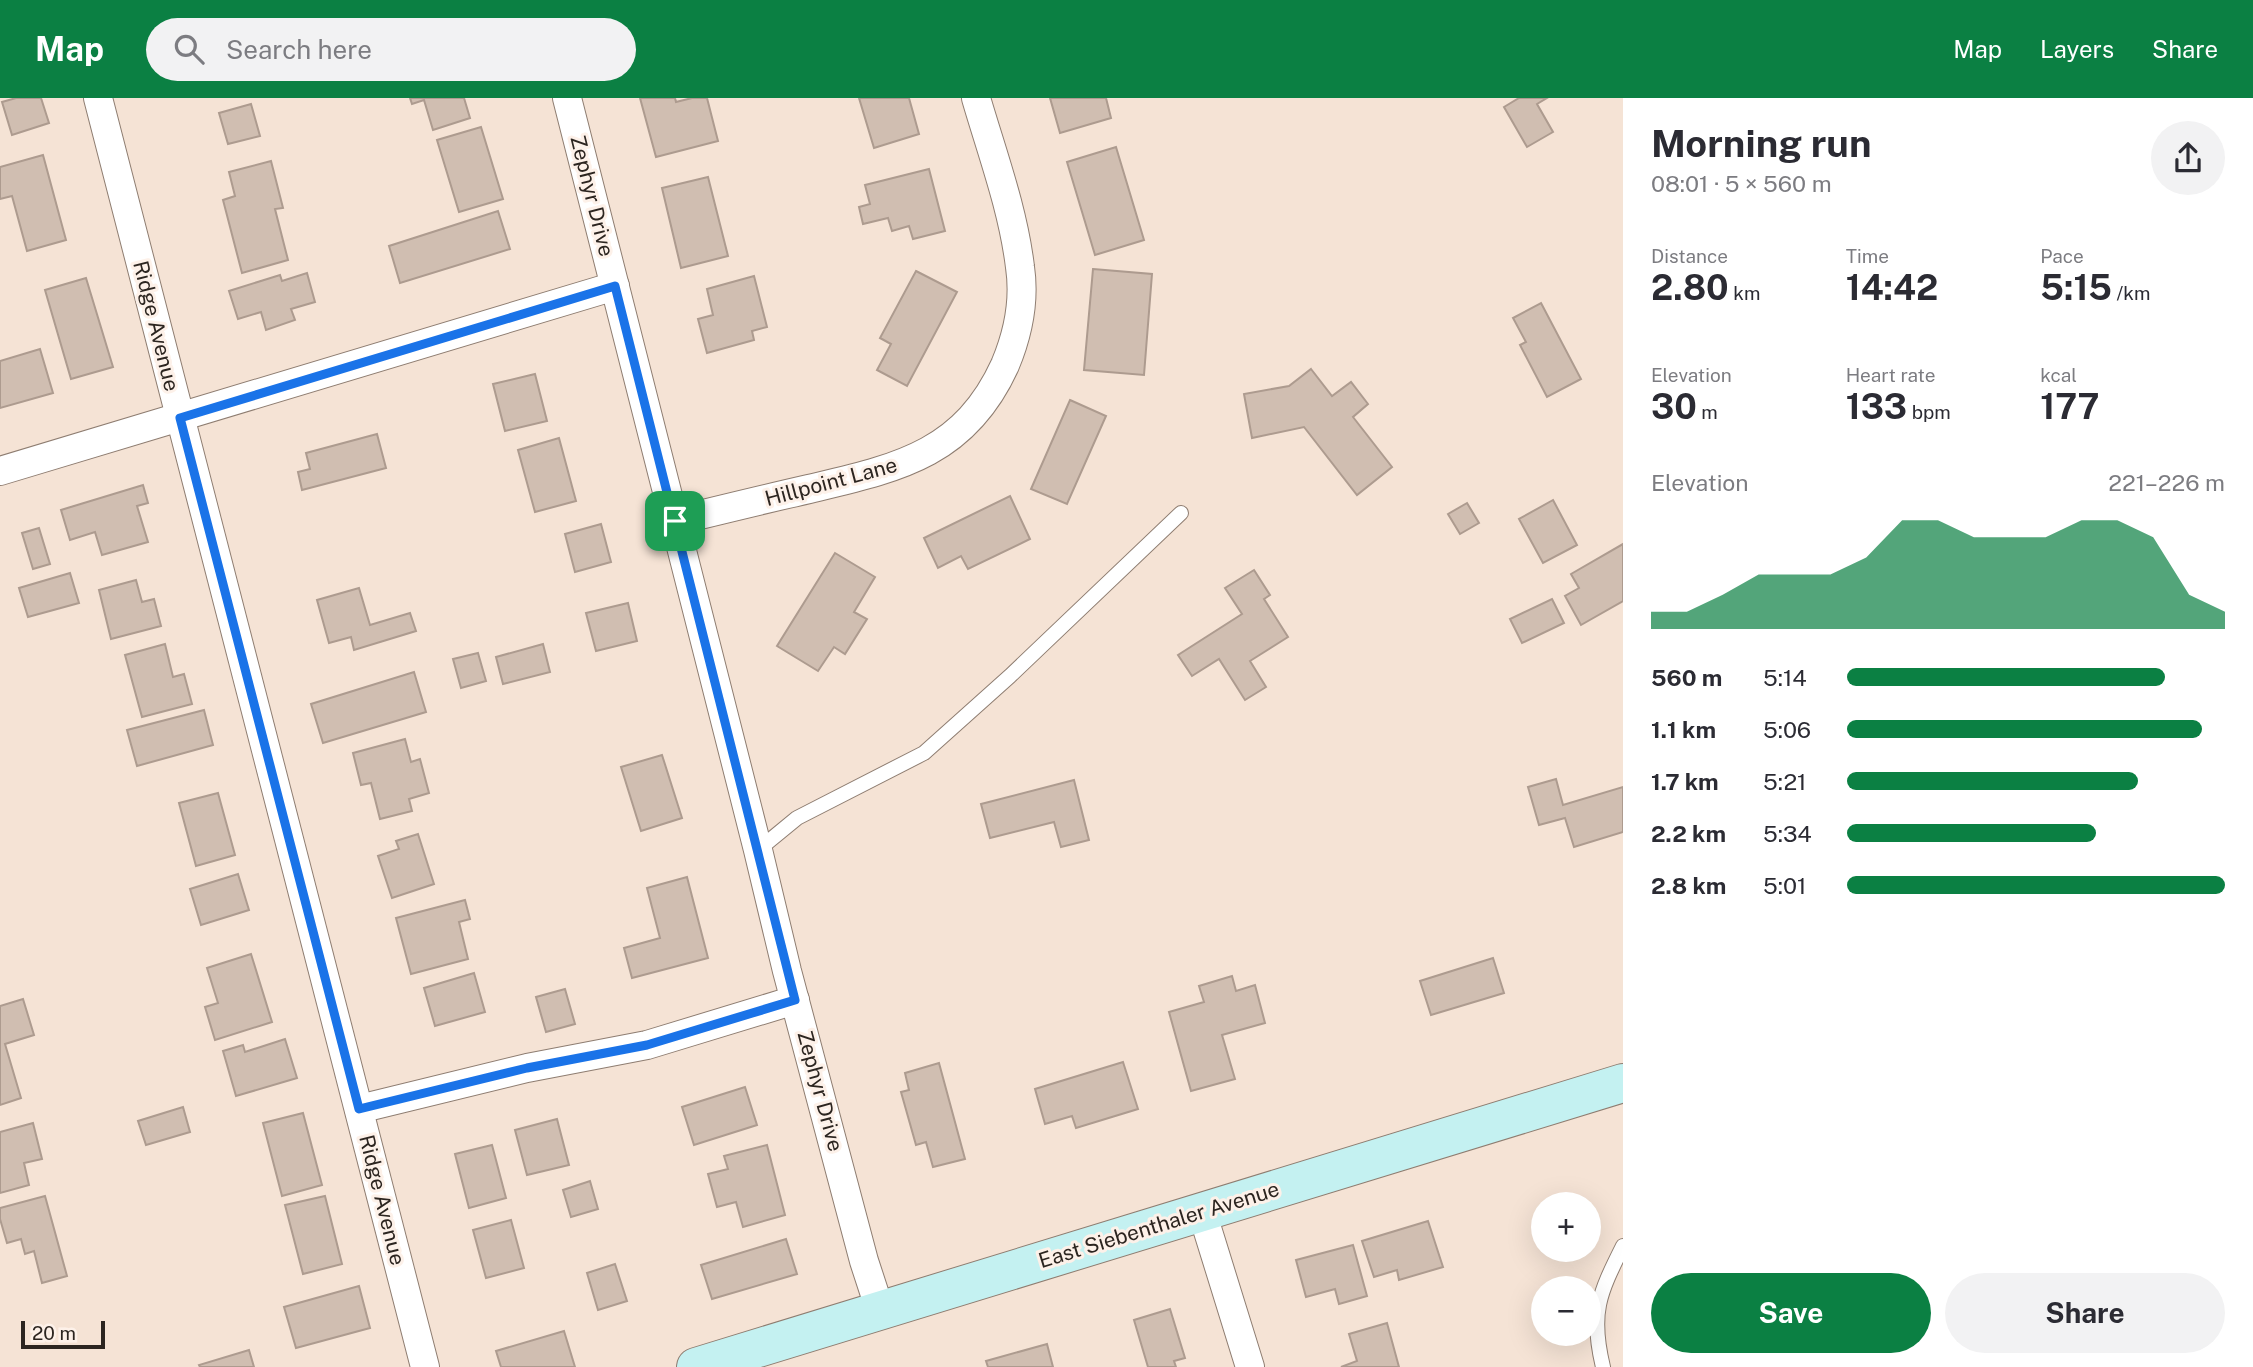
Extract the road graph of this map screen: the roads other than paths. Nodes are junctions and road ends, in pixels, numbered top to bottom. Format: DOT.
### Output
graph roads {
  1 [pos="98,98"];
  2 [pos="567,98"];
  3 [pos="976,98"];
  4 [pos="615,286"];
  5 [pos="180,418"];
  6 [pos="0,471"];
  7 [pos="1181,513"];
  8 [pos="675,521"];
  9 [pos="758,850"];
  10 [pos="795,1000"];
  11 [pos="1623,1083"];
  12 [pos="359,1109"];
  13 [pos="1202,1212"];
  14 [pos="1623,1245"];
  15 [pos="880,1310"];
  16 [pos="425,1367"];
  17 [pos="696,1367"];
  18 [pos="1250,1367"];
  19 [pos="1603,1367"];
  1 -- 5 [label="street, Ridge Avenue"];
  2 -- 4 [label="street, Zephyr Drive"];
  3 -- 8 [label="street, Hillpoint Lane"];
  4 -- 5 [label="street"];
  4 -- 8 [label="street, Zephyr Drive"];
  5 -- 6 [label="street"];
  5 -- 12 [label="street, Ridge Avenue"];
  7 -- 9 [label="lane"];
  8 -- 9 [label="street, Zephyr Drive"];
  9 -- 10 [label="street, Zephyr Drive"];
  10 -- 12 [label="street"];
  10 -- 15 [label="street, Zephyr Drive"];
  11 -- 13 [label="main road, East Siebenthaler Avenue"];
  12 -- 16 [label="street, Ridge Avenue"];
  13 -- 15 [label="main road, East Siebenthaler Avenue"];
  13 -- 18 [label="street"];
  14 -- 19 [label="lane"];
  15 -- 17 [label="main road, East Siebenthaler Avenue"];
}
